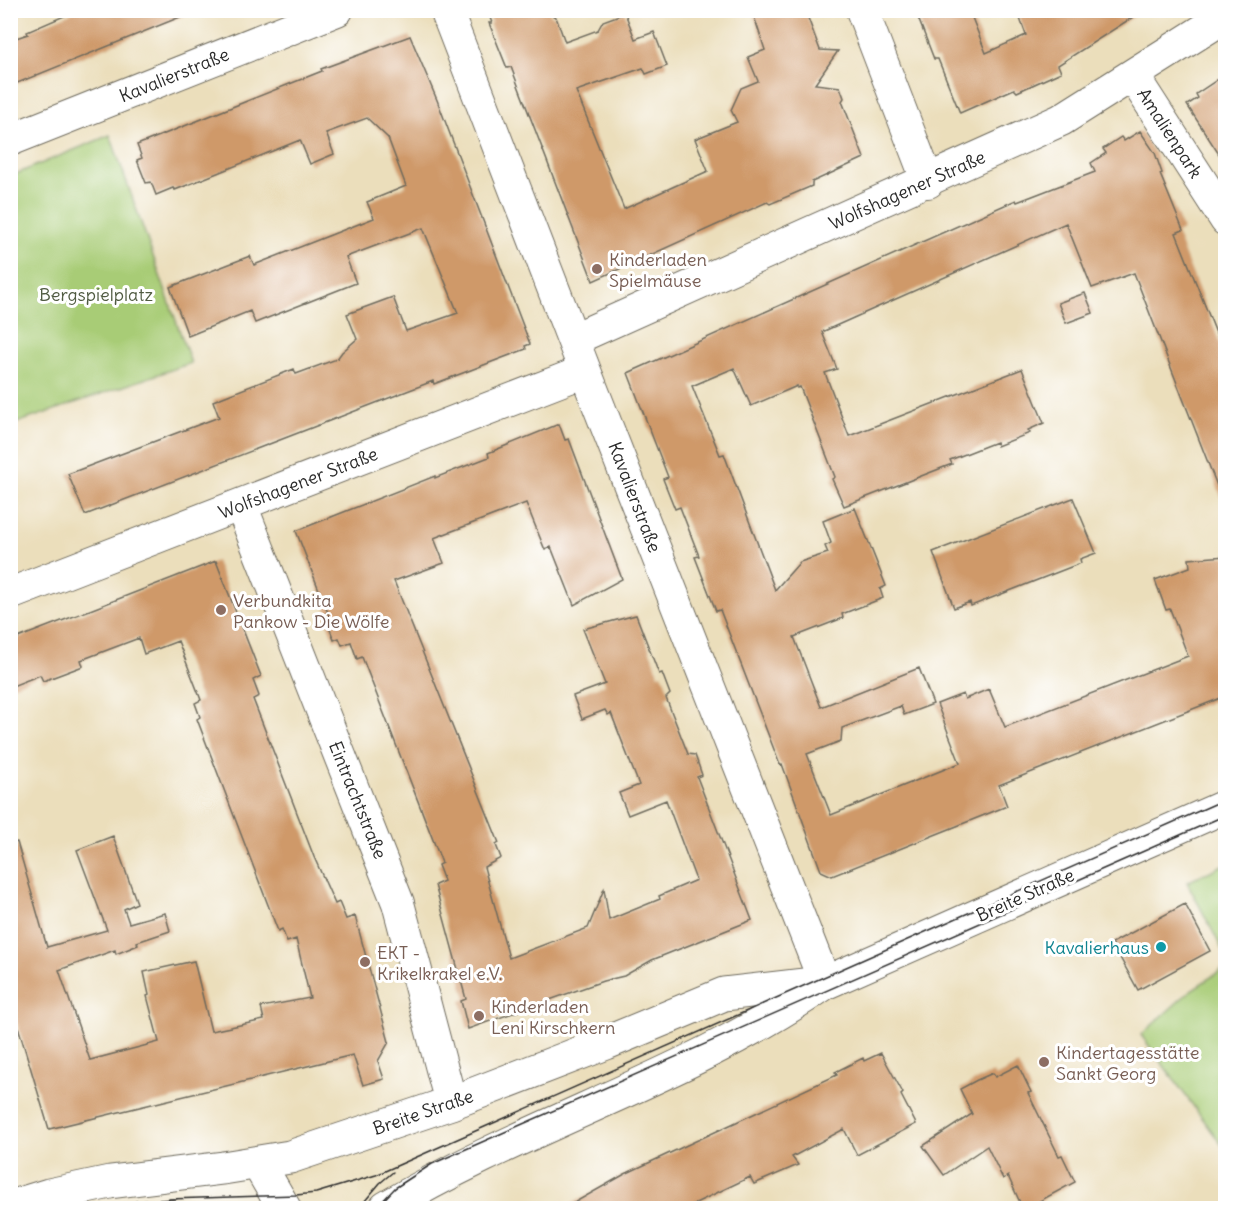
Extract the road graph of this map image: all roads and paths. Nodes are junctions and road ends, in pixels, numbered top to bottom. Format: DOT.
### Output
graph roads {
  1 [pos="336,10"];
  2 [pos="446,10"];
  3 [pos="862,10"];
  4 [pos="1226,16"];
  5 [pos="1133,76"];
  6 [pos="10,140"];
  7 [pos="928,182"];
  8 [pos="1226,220"];
  9 [pos="574,339"];
  10 [pos="585,371"];
  11 [pos="241,505"];
  12 [pos="10,594"];
  13 [pos="1226,806"];
  14 [pos="825,983"];
  15 [pos="451,1103"];
  16 [pos="258,1163"];
  17 [pos="10,1207"];
  18 [pos="284,1209"];
  19 [pos="386,1209"];
  1 -- 6 [label="street, Kavalierstraße"];
  2 -- 9 [label="street, Kavalierstraße"];
  3 -- 7 [label="street"];
  4 -- 5 [label="street, Wolfshagener Straße"];
  5 -- 7 [label="street, Wolfshagener Straße"];
  5 -- 8 [label="street, Amalienpark"];
  7 -- 9 [label="street, Wolfshagener Straße"];
  9 -- 10 [label="street, Kavalierstraße"];
  10 -- 11 [label="street, Wolfshagener Straße"];
  10 -- 14 [label="street, Kavalierstraße"];
  11 -- 12 [label="street, Wolfshagener Straße"];
  11 -- 15 [label="street, Eintrachtstraße"];
  13 -- 14 [label="main road, Breite Straße"];
  14 -- 15 [label="main road, Breite Straße"];
  14 -- 19 [label="main road, Breite Straße"];
  15 -- 16 [label="main road, Breite Straße"];
  16 -- 17 [label="main road, Breite Straße"];
  16 -- 18 [label="main road"];
}
